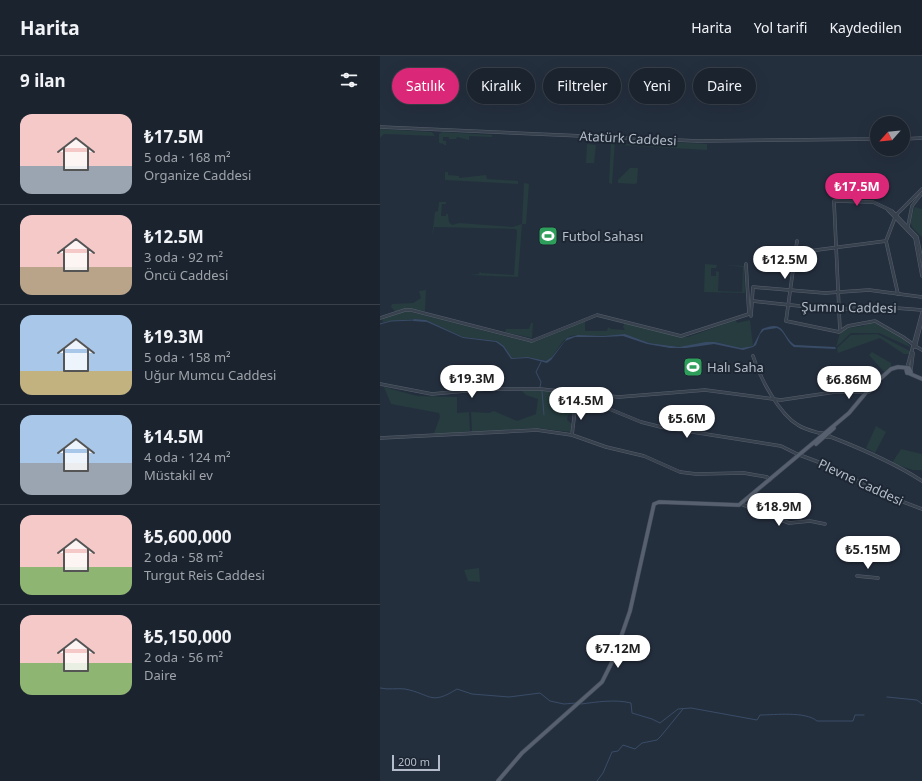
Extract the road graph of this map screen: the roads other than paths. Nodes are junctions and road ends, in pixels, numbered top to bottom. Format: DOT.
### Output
graph roads {
  1 [pos="380,127"];
  2 [pos="922,138"];
  3 [pos="870,139"];
  4 [pos="910,139"];
  5 [pos="922,189"];
  6 [pos="922,193"];
  7 [pos="896,216"];
  8 [pos="908,226"];
  9 [pos="916,237"];
  10 [pos="922,239"];
  11 [pos="797,241"];
  12 [pos="886,241"];
  13 [pos="837,248"];
  14 [pos="809,251"];
  15 [pos="922,261"];
  16 [pos="746,264"];
  17 [pos="922,276"];
  18 [pos="791,291"];
  19 [pos="839,294"];
  20 [pos="898,294"];
  21 [pos="922,298"];
  22 [pos="753,301"];
  23 [pos="789,305"];
  24 [pos="839,309"];
  25 [pos="922,310"];
  26 [pos="922,313"];
  27 [pos="751,316"];
  28 [pos="380,318"];
  29 [pos="922,320"];
  30 [pos="840,331"];
  31 [pos="914,347"];
  32 [pos="922,350"];
  33 [pos="753,356"];
  34 [pos="908,370"];
  35 [pos="922,378"];
  36 [pos="380,384"];
  37 [pos="577,392"];
  38 [pos="868,392"];
  39 [pos="775,400"];
  40 [pos="576,405"];
  41 [pos="572,435"];
  42 [pos="824,435"];
  43 [pos="380,438"];
  44 [pos="800,455"];
  45 [pos="770,480"];
  46 [pos="922,481"];
  47 [pos="741,504"];
  48 [pos="922,508"];
  49 [pos="825,524"];
  50 [pos="856,576"];
  51 [pos="878,578"];
  52 [pos="498,781"];
  1 -- 3 [label="street, Atatürk Caddesi"];
  2 -- 4 [label="street"];
  5 -- 7 [label="street"];
  6 -- 8 [label="street"];
  7 -- 8 [label="street"];
  7 -- 9 [label="street"];
  7 -- 12 [label="street"];
  7 -- 13 [label="street"];
  8 -- 9 [label="street"];
  9 -- 10 [label="street"];
  9 -- 15 [label="street"];
  9 -- 17 [label="street"];
  11 -- 18 [label="street"];
  12 -- 13 [label="street"];
  12 -- 20 [label="street"];
  13 -- 14 [label="street"];
  13 -- 19 [label="street"];
  16 -- 28 [label="street"];
  18 -- 19 [label="street"];
  18 -- 23 [label="street"];
  18 -- 27 [label="street"];
  19 -- 20 [label="street"];
  19 -- 24 [label="street"];
  20 -- 21 [label="street"];
  22 -- 23 [label="street, Şumnu Caddesi"];
  23 -- 24 [label="street, Şumnu Caddesi"];
  23 -- 30 [label="street"];
  24 -- 25 [label="street, Şumnu Caddesi"];
  24 -- 30 [label="street"];
  26 -- 31 [label="street"];
  29 -- 31 [label="street"];
  30 -- 31 [label="street"];
  31 -- 32 [label="street"];
  31 -- 34 [label="street"];
  33 -- 39 [label="street"];
  34 -- 35 [label="main road"];
  34 -- 38 [label="main road"];
  36 -- 37 [label="street"];
  37 -- 39 [label="street"];
  37 -- 40 [label="street"];
  38 -- 39 [label="street"];
  38 -- 42 [label="main road"];
  39 -- 42 [label="street"];
  40 -- 41 [label="street"];
  40 -- 44 [label="street, Plevne Caddesi"];
  41 -- 43 [label="street"];
  41 -- 45 [label="street"];
  42 -- 44 [label="main road"];
  42 -- 46 [label="street"];
  44 -- 45 [label="main road"];
  44 -- 48 [label="street, Plevne Caddesi"];
  45 -- 47 [label="main road"];
  47 -- 49 [label="street"];
  47 -- 52 [label="main road"];
  50 -- 51 [label="street"];
}
